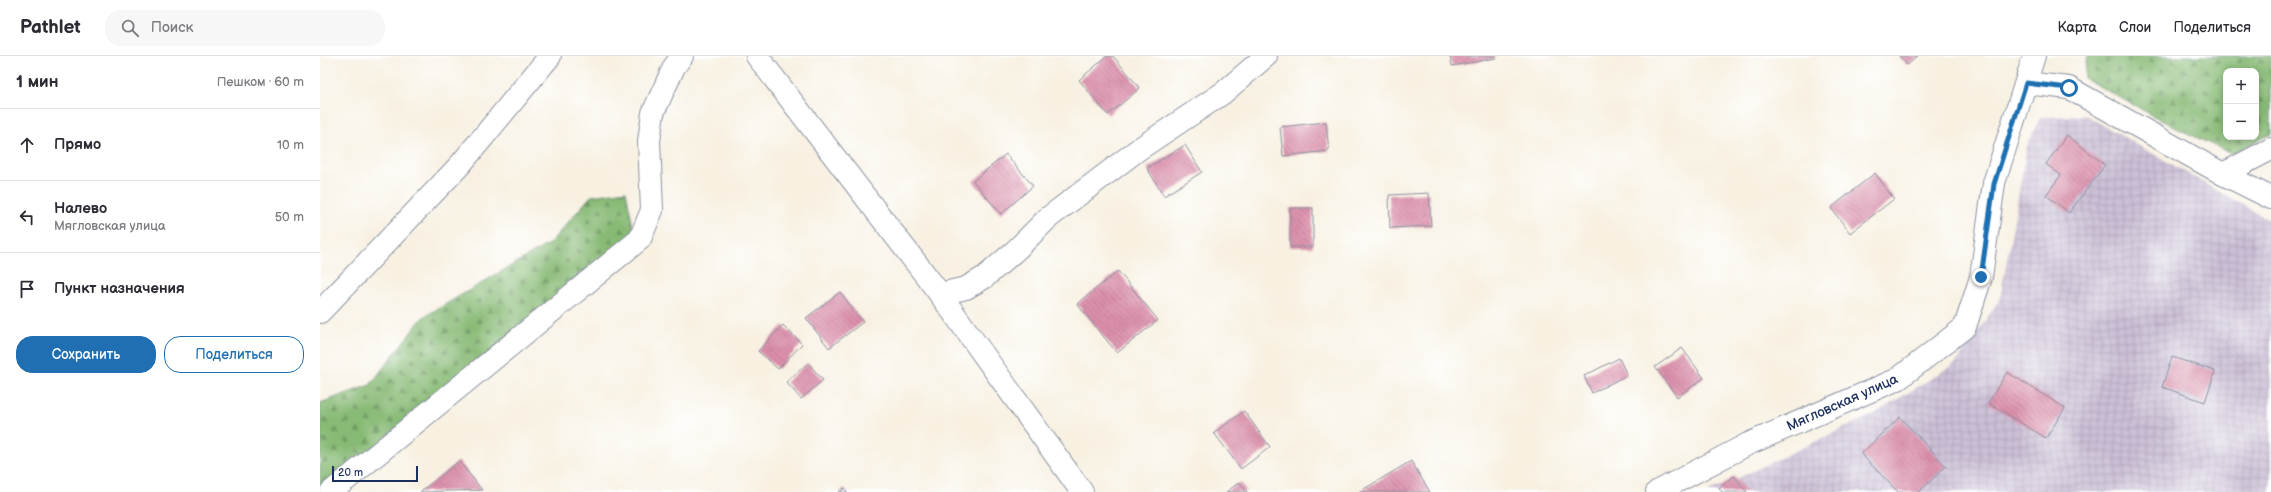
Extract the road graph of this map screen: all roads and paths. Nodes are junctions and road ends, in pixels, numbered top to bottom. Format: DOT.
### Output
graph roads {
  1 [pos="550,56"];
  2 [pos="682,56"];
  3 [pos="757,56"];
  4 [pos="1266,56"];
  5 [pos="2034,56"];
  6 [pos="2026,83"];
  7 [pos="2271,149"];
  8 [pos="2223,174"];
  9 [pos="2271,198"];
  10 [pos="940,294"];
  11 [pos="320,312"];
  12 [pos="331,492"];
  13 [pos="1082,492"];
  14 [pos="1657,492"];
  1 -- 11 [label="street"];
  2 -- 12 [label="street"];
  3 -- 10 [label="street"];
  4 -- 10 [label="street"];
  5 -- 6 [label="street, Мягловская улица"];
  6 -- 8 [label="street"];
  6 -- 14 [label="street, Мягловская улица"];
  7 -- 8 [label="street"];
  8 -- 9 [label="street"];
  10 -- 13 [label="street"];
}
